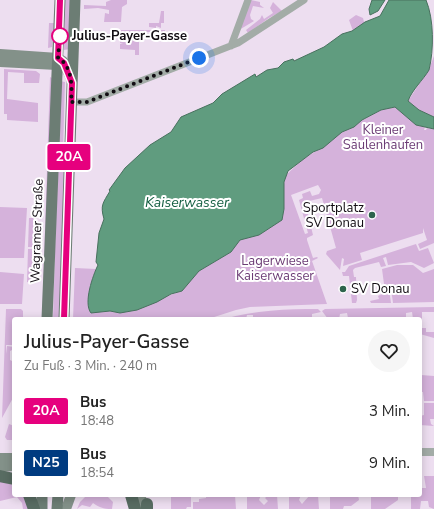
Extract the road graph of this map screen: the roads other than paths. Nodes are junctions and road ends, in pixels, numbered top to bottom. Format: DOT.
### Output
graph roads {
  1 [pos="60,0"];
  2 [pos="75,0"];
  3 [pos="248,0"];
  4 [pos="304,0"];
  5 [pos="231,46"];
  6 [pos="74,52"];
  7 [pos="0,53"];
  8 [pos="0,62"];
  9 [pos="60,62"];
  10 [pos="72,83"];
  11 [pos="71,102"];
  12 [pos="47,317"];
  13 [pos="64,317"];
  14 [pos="422,452"];
  15 [pos="434,452"];
  16 [pos="0,458"];
  17 [pos="12,458"];
  18 [pos="12,466"];
  19 [pos="0,467"];
  20 [pos="0,476"];
  21 [pos="12,479"];
  22 [pos="30,497"];
  23 [pos="42,497"];
  24 [pos="58,497"];
  25 [pos="70,497"];
  26 [pos="132,497"];
  27 [pos="135,497"];
  28 [pos="144,504"];
  29 [pos="34,509"];
  30 [pos="42,509"];
  31 [pos="57,509"];
  32 [pos="66,509"];
  33 [pos="135,509"];
  1 -- 9 [label="main road, Wagramer Straße"];
  2 -- 6 [label="main road"];
  3 -- 5 [label="street"];
  4 -- 5 [label="street"];
  5 -- 11 [label="street"];
  6 -- 9 [label="main road"];
  6 -- 10 [label="main road"];
  7 -- 9 [label="main road"];
  8 -- 9 [label="main road"];
  9 -- 10 [label="main road"];
  9 -- 12 [label="main road, Wagramer Straße"];
  10 -- 11 [label="main road"];
  11 -- 13 [label="main road"];
  14 -- 15 [label="street"];
  16 -- 17 [label="main road"];
  18 -- 19 [label="main road"];
  20 -- 21 [label="highway"];
  22 -- 29 [label="highway"];
  23 -- 30 [label="main road"];
  24 -- 31 [label="main road"];
  25 -- 32 [label="main road"];
  26 -- 33 [label="highway"];
  27 -- 28 [label="main road"];
}
